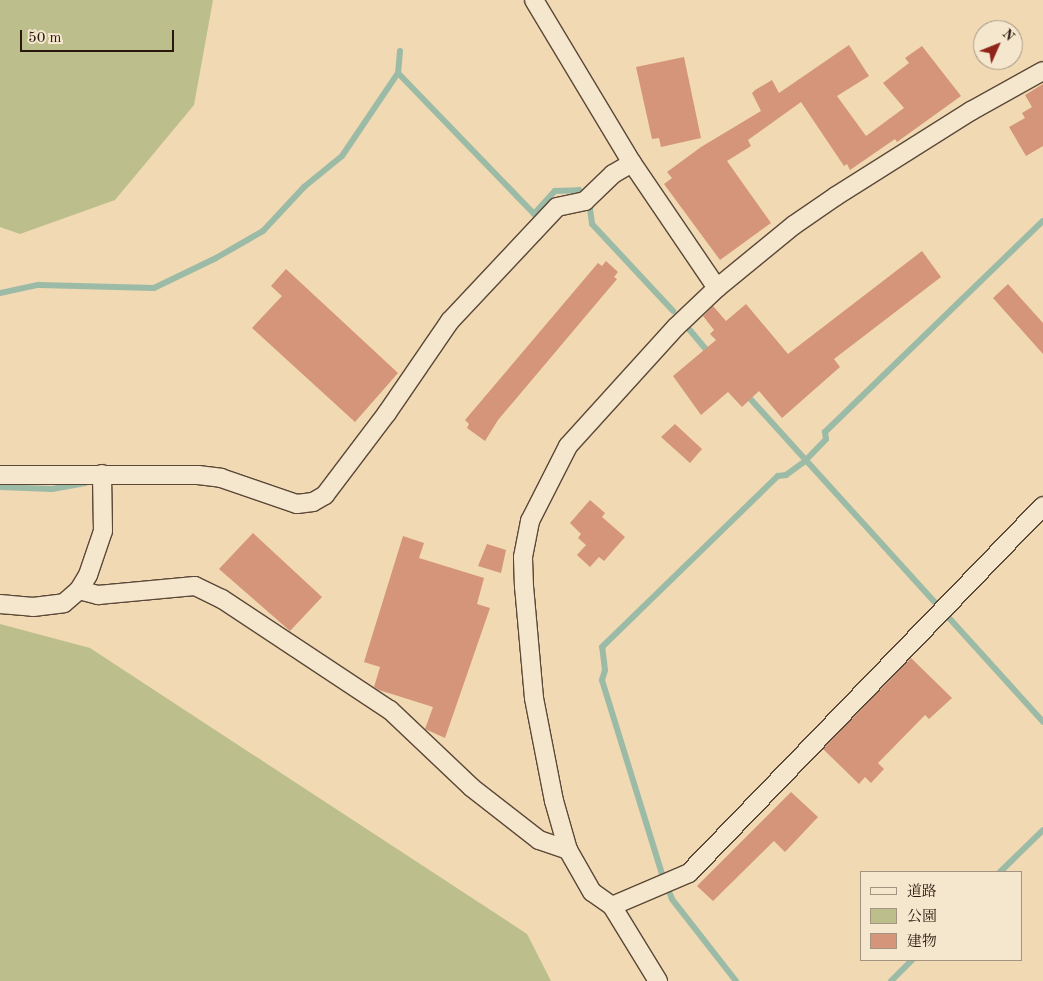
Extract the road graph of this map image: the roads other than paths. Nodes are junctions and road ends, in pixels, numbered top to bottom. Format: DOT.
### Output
graph roads {
  1 [pos="534,0"];
  2 [pos="1043,71"];
  3 [pos="632,163"];
  4 [pos="717,288"];
  5 [pos="102,474"];
  6 [pos="0,475"];
  7 [pos="1043,506"];
  8 [pos="79,590"];
  9 [pos="0,604"];
  10 [pos="568,850"];
  11 [pos="612,906"];
  12 [pos="658,981"];
  1 -- 3 [label="street"];
  2 -- 4 [label="street"];
  3 -- 4 [label="street"];
  3 -- 5 [label="street"];
  4 -- 10 [label="street"];
  5 -- 6 [label="street"];
  5 -- 8 [label="street"];
  7 -- 11 [label="street"];
  8 -- 9 [label="street"];
  8 -- 10 [label="street"];
  10 -- 11 [label="street"];
  11 -- 12 [label="street"];
}
